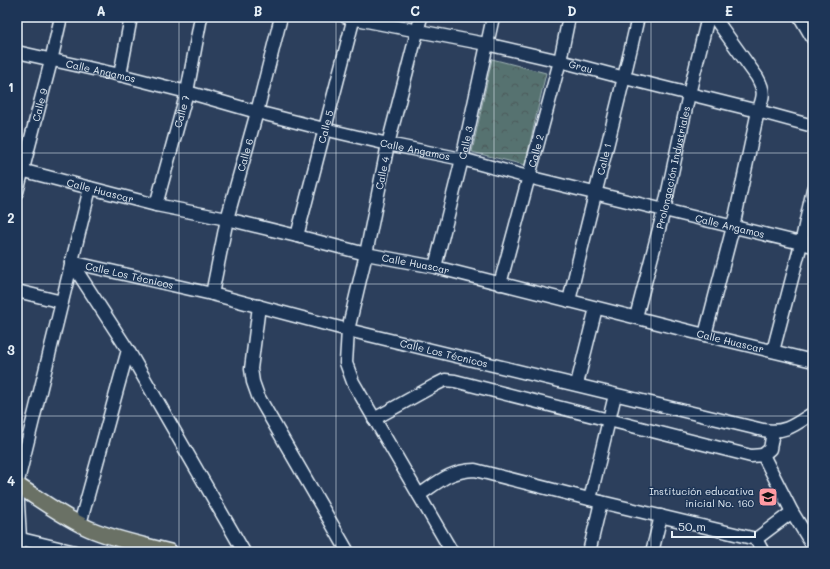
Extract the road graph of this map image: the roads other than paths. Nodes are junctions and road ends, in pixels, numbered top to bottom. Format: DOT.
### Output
graph roads {
  1 [pos="61,17"];
  2 [pos="132,17"];
  3 [pos="201,17"];
  4 [pos="281,17"];
  5 [pos="421,17"];
  6 [pos="493,17"];
  7 [pos="569,17"];
  8 [pos="638,17"];
  9 [pos="708,17"];
  10 [pos="714,17"];
  11 [pos="800,17"];
  12 [pos="351,18"];
  13 [pos="417,30"];
  14 [pos="813,39"];
  15 [pos="486,44"];
  16 [pos="17,52"];
  17 [pos="51,61"];
  18 [pos="560,61"];
  19 [pos="120,76"];
  20 [pos="625,78"];
  21 [pos="188,92"];
  22 [pos="689,94"];
  23 [pos="758,111"];
  24 [pos="257,112"];
  25 [pos="813,126"];
  26 [pos="324,129"];
  27 [pos="388,144"];
  28 [pos="462,159"];
  29 [pos="20,170"];
  30 [pos="528,178"];
  31 [pos="90,188"];
  32 [pos="813,189"];
  33 [pos="17,192"];
  34 [pos="594,194"];
  35 [pos="156,205"];
  36 [pos="664,210"];
  37 [pos="227,220"];
  38 [pos="733,227"];
  39 [pos="297,236"];
  40 [pos="807,245"];
  41 [pos="366,254"];
  42 [pos="71,262"];
  43 [pos="435,267"];
  44 [pos="500,284"];
  45 [pos="17,291"];
  46 [pos="212,294"];
  47 [pos="569,301"];
  48 [pos="62,302"];
  49 [pos="259,306"];
  50 [pos="596,308"];
  51 [pos="636,317"];
  52 [pos="348,330"];
  53 [pos="705,335"];
  54 [pos="128,350"];
  55 [pos="773,352"];
  56 [pos="813,361"];
  57 [pos="577,384"];
  58 [pos="615,395"];
  59 [pos="813,413"];
  60 [pos="374,419"];
  61 [pos="609,420"];
  62 [pos="773,432"];
  63 [pos="763,455"];
  64 [pos="17,485"];
  65 [pos="419,495"];
  66 [pos="595,501"];
  67 [pos="792,512"];
  68 [pos="661,516"];
  69 [pos="80,524"];
  70 [pos="756,539"];
  71 [pos="18,542"];
  72 [pos="813,546"];
  73 [pos="75,552"];
  74 [pos="170,552"];
  75 [pos="244,552"];
  76 [pos="348,552"];
  77 [pos="452,552"];
  78 [pos="589,552"];
  79 [pos="652,552"];
  80 [pos="764,552"];
  1 -- 17 [label="street, Calle 9"];
  2 -- 19 [label="street"];
  3 -- 21 [label="street, Calle 7"];
  4 -- 24 [label="street, Calle 6"];
  5 -- 13 [label="street, Calle 4"];
  6 -- 15 [label="street, Calle 3"];
  7 -- 18 [label="street, Calle 2"];
  8 -- 20 [label="street, Calle 1"];
  9 -- 22 [label="street, Prolongación Industriales"];
  10 -- 23 [label="street"];
  11 -- 14 [label="street"];
  12 -- 13 [label="street, Grau"];
  12 -- 26 [label="street, Calle 5"];
  13 -- 15 [label="street, Grau"];
  13 -- 27 [label="street, Calle 4"];
  15 -- 18 [label="street, Grau"];
  15 -- 28 [label="street, Calle 3"];
  16 -- 17 [label="street, Calle Angamos"];
  17 -- 19 [label="street, Calle Angamos"];
  17 -- 29 [label="street, Calle 9"];
  18 -- 20 [label="street, Grau"];
  18 -- 30 [label="street, Calle 2"];
  19 -- 21 [label="street, Calle Angamos"];
  20 -- 22 [label="street, Grau"];
  20 -- 34 [label="street, Calle 1"];
  21 -- 24 [label="street, Calle Angamos"];
  21 -- 35 [label="street, Calle 7"];
  22 -- 23 [label="street, Grau"];
  22 -- 36 [label="street, Prolongación Industriales"];
  23 -- 25 [label="street, Grau"];
  23 -- 38 [label="street"];
  24 -- 26 [label="street, Calle Angamos"];
  24 -- 37 [label="street, Calle 6"];
  26 -- 27 [label="street, Calle Angamos"];
  26 -- 39 [label="street, Calle 5"];
  27 -- 28 [label="street, Calle Angamos"];
  27 -- 41 [label="street, Calle 4"];
  28 -- 30 [label="street, Calle Angamos"];
  28 -- 43 [label="street, Calle 3"];
  29 -- 31 [label="street, Calle Huascar"];
  29 -- 33 [label="street, Calle 9"];
  30 -- 34 [label="street, Calle Angamos"];
  30 -- 44 [label="street, Calle 2"];
  31 -- 35 [label="street, Calle Huascar"];
  31 -- 42 [label="street"];
  32 -- 40 [label="street"];
  34 -- 36 [label="street, Calle Angamos"];
  34 -- 47 [label="street, Calle 1"];
  35 -- 37 [label="street, Calle Huascar"];
  36 -- 38 [label="street, Calle Angamos"];
  36 -- 51 [label="street, Prolongación Industriales"];
  37 -- 39 [label="street, Calle Huascar"];
  37 -- 46 [label="street, Calle 6"];
  38 -- 40 [label="street, Calle Angamos"];
  38 -- 53 [label="street"];
  39 -- 41 [label="street, Calle Huascar"];
  40 -- 55 [label="street"];
  41 -- 43 [label="street, Calle Huascar"];
  41 -- 52 [label="street, Calle 4"];
  42 -- 46 [label="street, Calle Los Técnicos"];
  42 -- 48 [label="street"];
  42 -- 54 [label="street"];
  43 -- 44 [label="street, Calle Huascar"];
  44 -- 47 [label="street, Calle Huascar"];
  45 -- 48 [label="street"];
  46 -- 49 [label="street, Calle Los Técnicos"];
  47 -- 50 [label="street, Calle Huascar"];
  48 -- 64 [label="street"];
  49 -- 52 [label="street, Calle Los Técnicos"];
  49 -- 76 [label="street"];
  50 -- 51 [label="street, Calle Huascar"];
  50 -- 57 [label="street"];
  51 -- 53 [label="street, Calle Huascar"];
  52 -- 57 [label="street, Calle Los Técnicos"];
  52 -- 60 [label="street, Calle 4"];
  53 -- 55 [label="street, Calle Huascar"];
  54 -- 69 [label="street"];
  54 -- 75 [label="street"];
  55 -- 56 [label="street, Calle Huascar"];
  57 -- 58 [label="street, Calle Los Técnicos"];
  58 -- 61 [label="street"];
  58 -- 62 [label="street, Calle Los Técnicos"];
  59 -- 62 [label="street, Calle Los Técnicos"];
  60 -- 61 [label="street"];
  60 -- 65 [label="street, Calle 4"];
  61 -- 63 [label="street"];
  61 -- 66 [label="street"];
  62 -- 63 [label="street"];
  63 -- 67 [label="street"];
  64 -- 69 [label="main road"];
  64 -- 71 [label="street"];
  65 -- 66 [label="street"];
  65 -- 77 [label="street, Calle 4"];
  66 -- 68 [label="street"];
  66 -- 78 [label="street"];
  67 -- 70 [label="street"];
  67 -- 72 [label="street"];
  68 -- 70 [label="street"];
  68 -- 79 [label="street"];
  69 -- 74 [label="main road"];
  70 -- 80 [label="street"];
  71 -- 73 [label="street"];
}
